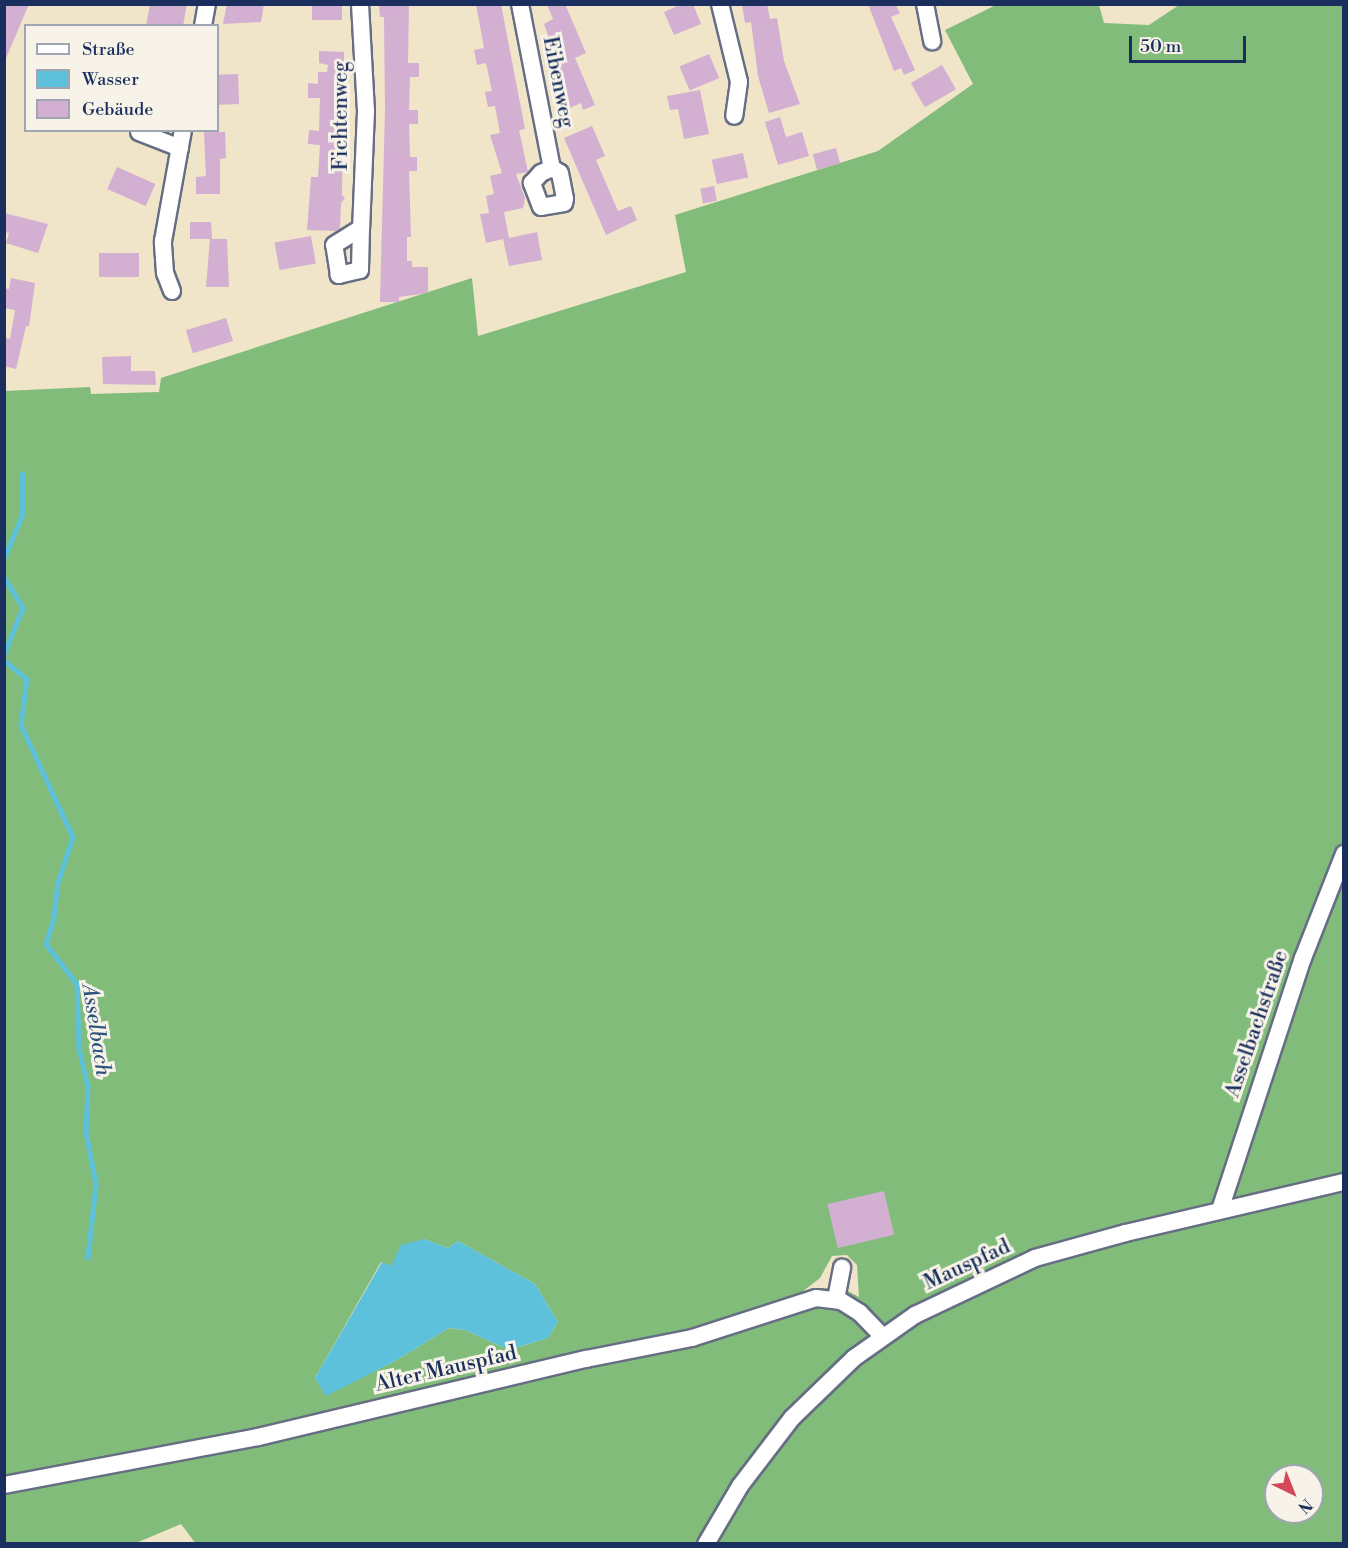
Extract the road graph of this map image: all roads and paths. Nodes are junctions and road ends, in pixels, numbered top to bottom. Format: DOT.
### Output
graph roads {
  1 [pos="207,4"];
  2 [pos="360,4"];
  3 [pos="520,4"];
  4 [pos="720,4"];
  5 [pos="925,4"];
  6 [pos="203,24"];
  7 [pos="932,41"];
  8 [pos="734,116"];
  9 [pos="139,132"];
  10 [pos="183,132"];
  11 [pos="180,148"];
  12 [pos="552,168"];
  13 [pos="361,228"];
  14 [pos="172,291"];
  15 [pos="1344,854"];
  16 [pos="1344,1182"];
  17 [pos="1220,1210"];
  18 [pos="842,1268"];
  19 [pos="836,1299"];
  20 [pos="882,1336"];
  21 [pos="4,1485"];
  22 [pos="706,1544"];
  1 -- 6 [label="street"];
  2 -- 13 [label="street, Fichtenweg"];
  3 -- 12 [label="street, Eibenweg"];
  4 -- 8 [label="street"];
  5 -- 7 [label="street"];
  9 -- 11 [label="street"];
  10 -- 11 [label="street"];
  11 -- 14 [label="street"];
  15 -- 17 [label="street, Asselbachstraße"];
  16 -- 17 [label="street, Mauspfad"];
  17 -- 20 [label="street, Mauspfad"];
  18 -- 19 [label="street"];
  19 -- 20 [label="street"];
  19 -- 21 [label="street, Alter Mauspfad"];
  20 -- 22 [label="street, Mauspfad"];
}
